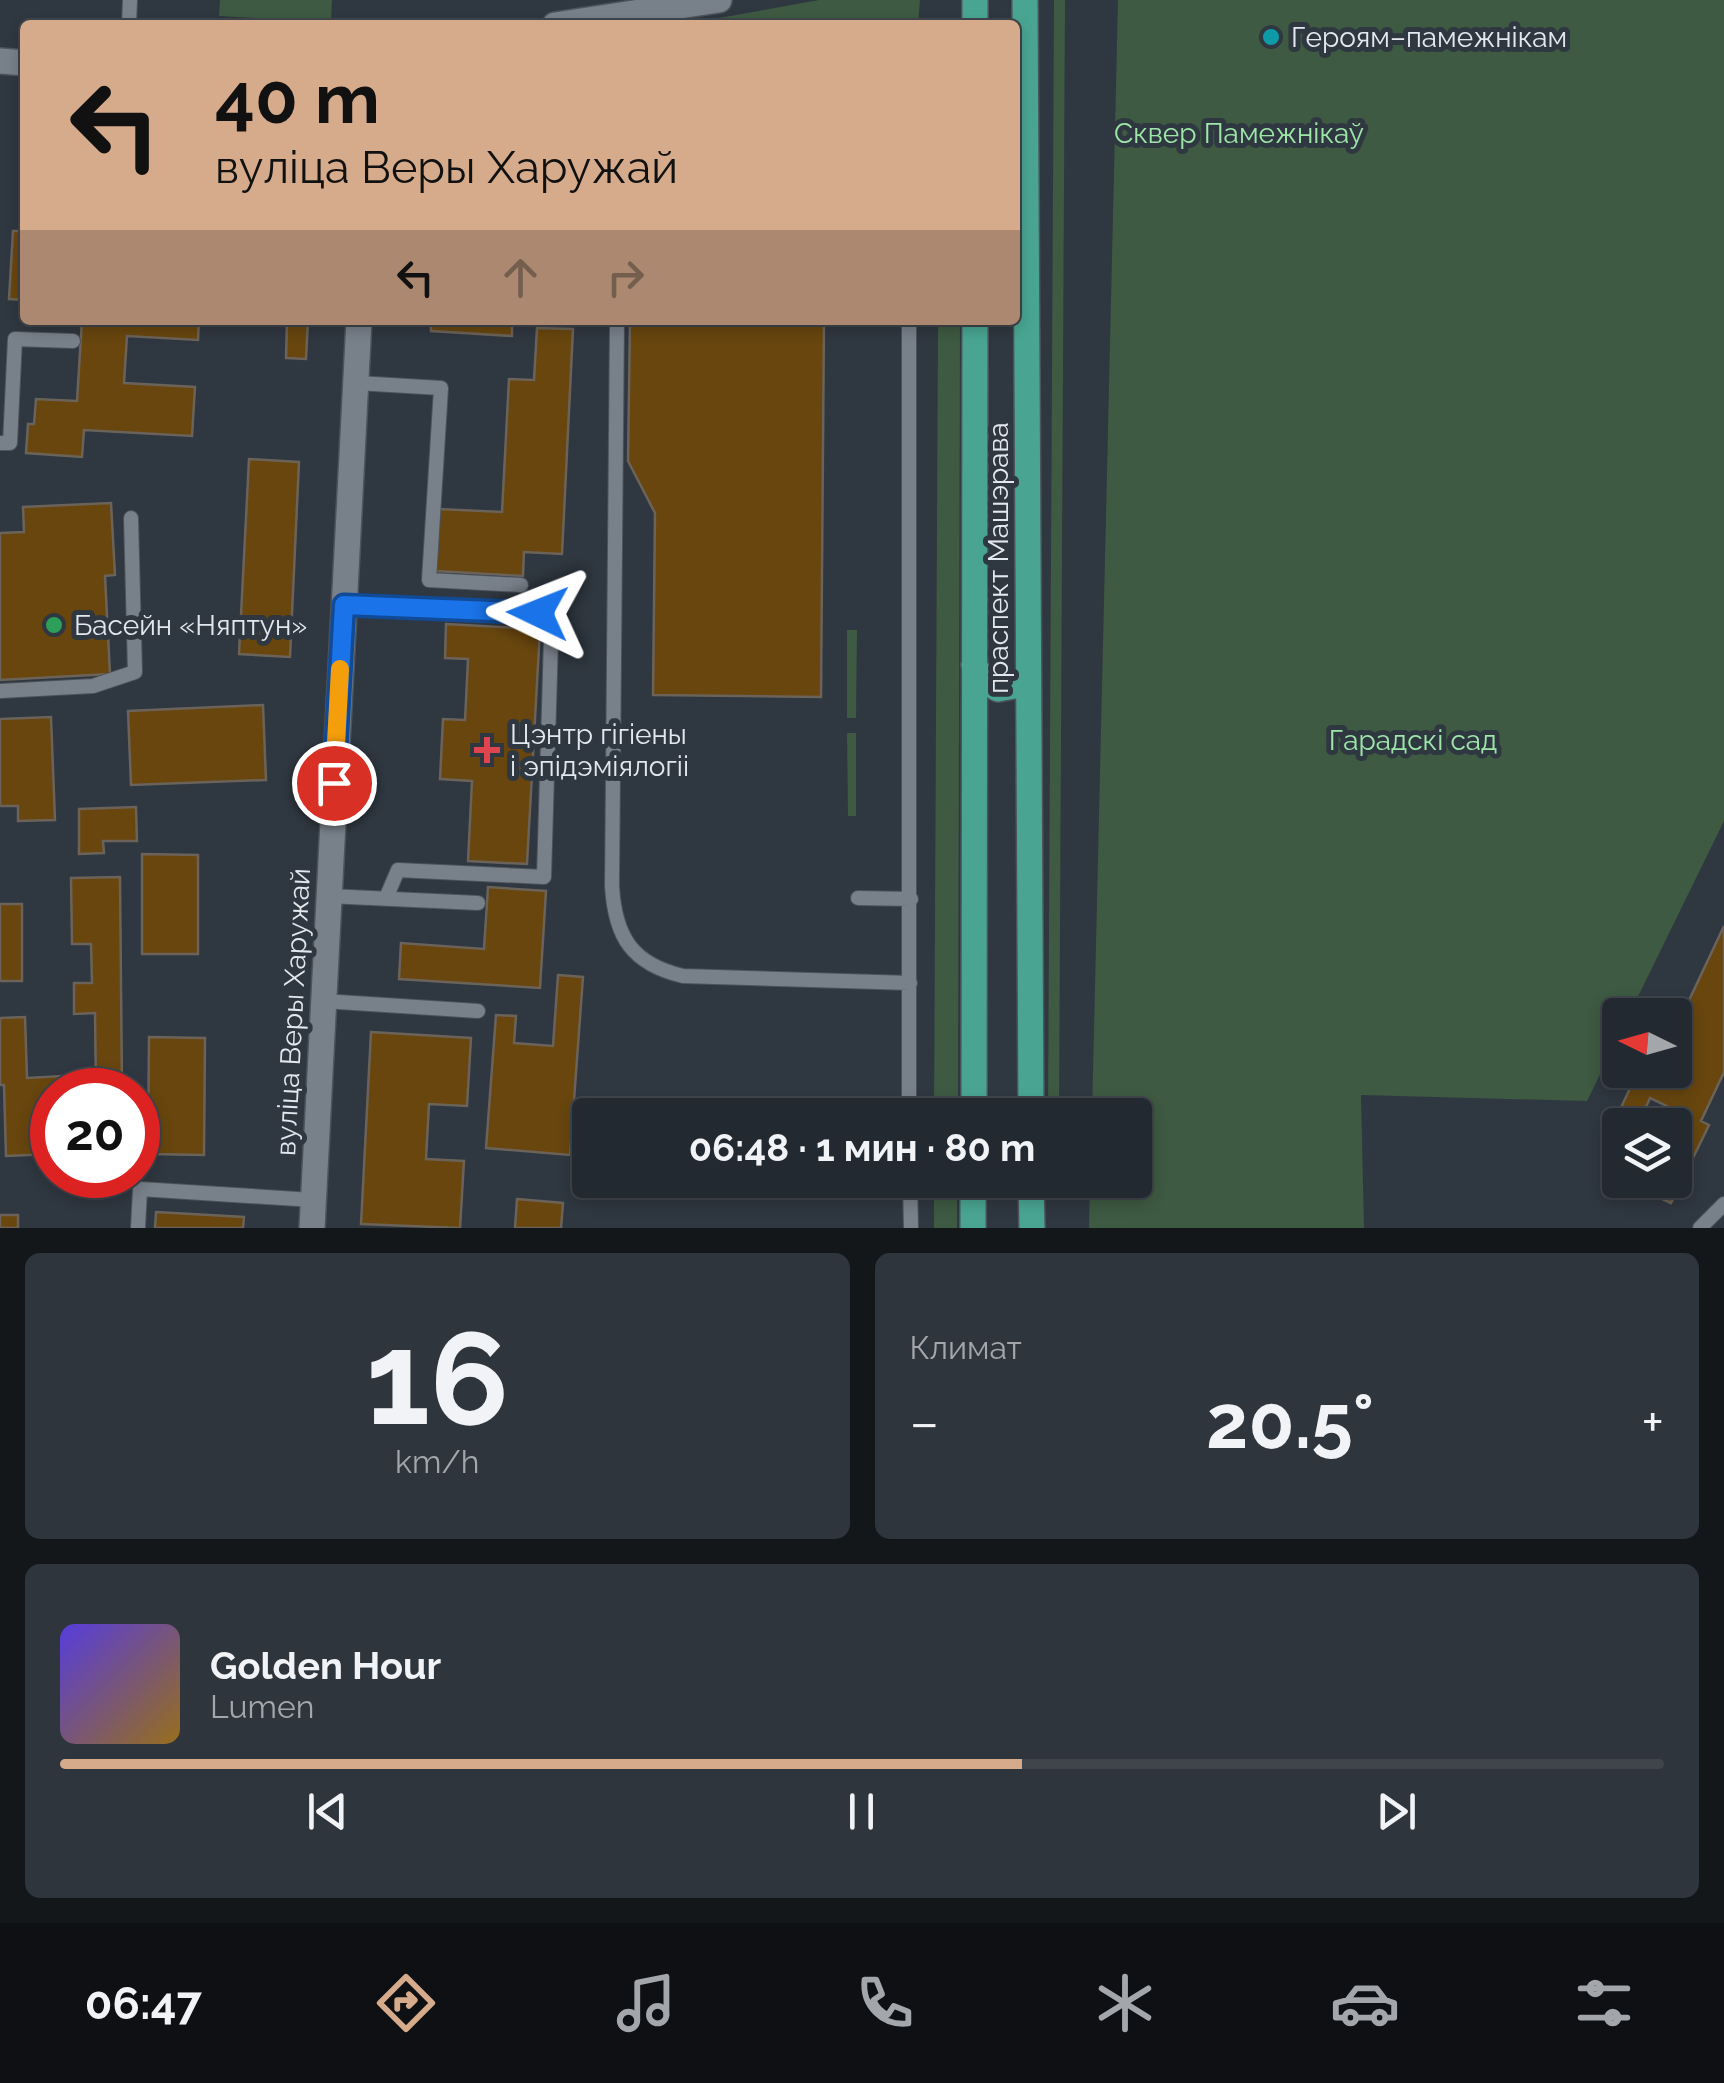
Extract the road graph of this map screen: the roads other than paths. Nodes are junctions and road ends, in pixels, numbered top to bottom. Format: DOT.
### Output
graph roads {
  1 [pos="719,0"];
  2 [pos="1024,0"];
  3 [pos="625,13"];
  4 [pos="584,20"];
  5 [pos="359,325"];
  6 [pos="618,325"];
  7 [pos="909,325"];
  8 [pos="974,325"];
  9 [pos="73,341"];
  10 [pos="357,384"];
  11 [pos="0,443"];
  12 [pos="131,518"];
  13 [pos="520,584"];
  14 [pos="344,605"];
  15 [pos="974,665"];
  16 [pos="1028,676"];
  17 [pos="0,690"];
  18 [pos="328,896"];
  19 [pos="386,898"];
  20 [pos="858,898"];
  21 [pos="911,899"];
  22 [pos="478,904"];
  23 [pos="910,982"];
  24 [pos="324,1001"];
  25 [pos="478,1011"];
  26 [pos="909,1098"];
  27 [pos="974,1098"];
  28 [pos="1031,1098"];
  29 [pos="910,1198"];
  30 [pos="974,1198"];
  31 [pos="1032,1198"];
  32 [pos="313,1200"];
  33 [pos="1724,1204"];
  34 [pos="138,1228"];
  35 [pos="312,1228"];
  36 [pos="911,1228"];
  37 [pos="974,1228"];
  38 [pos="1032,1228"];
  39 [pos="1700,1228"];
  1 -- 3 [label="street"];
  2 -- 16 [label="main road, праспект Машэрава"];
  3 -- 4 [label="street"];
  5 -- 10 [label="street, вуліца Веры Харужай"];
  6 -- 23 [label="lane"];
  7 -- 21 [label="lane"];
  8 -- 15 [label="main road, праспект Машэрава"];
  9 -- 11 [label="lane"];
  10 -- 13 [label="lane"];
  10 -- 14 [label="street, вуліца Веры Харужай"];
  12 -- 17 [label="lane"];
  14 -- 18 [label="street, вуліца Веры Харужай"];
  14 -- 19 [label="lane"];
  15 -- 16 [label="main road"];
  15 -- 27 [label="main road, праспект Машэрава"];
  16 -- 28 [label="main road, праспект Машэрава"];
  18 -- 19 [label="lane"];
  18 -- 24 [label="street, вуліца Веры Харужай"];
  19 -- 22 [label="lane"];
  20 -- 21 [label="lane"];
  21 -- 23 [label="lane"];
  23 -- 26 [label="lane"];
  24 -- 25 [label="lane"];
  24 -- 32 [label="street, вуліца Веры Харужай"];
  29 -- 36 [label="lane"];
  30 -- 37 [label="main road"];
  31 -- 38 [label="main road"];
  32 -- 34 [label="lane"];
  32 -- 35 [label="street, вуліца Веры Харужай"];
  33 -- 39 [label="lane"];
}
